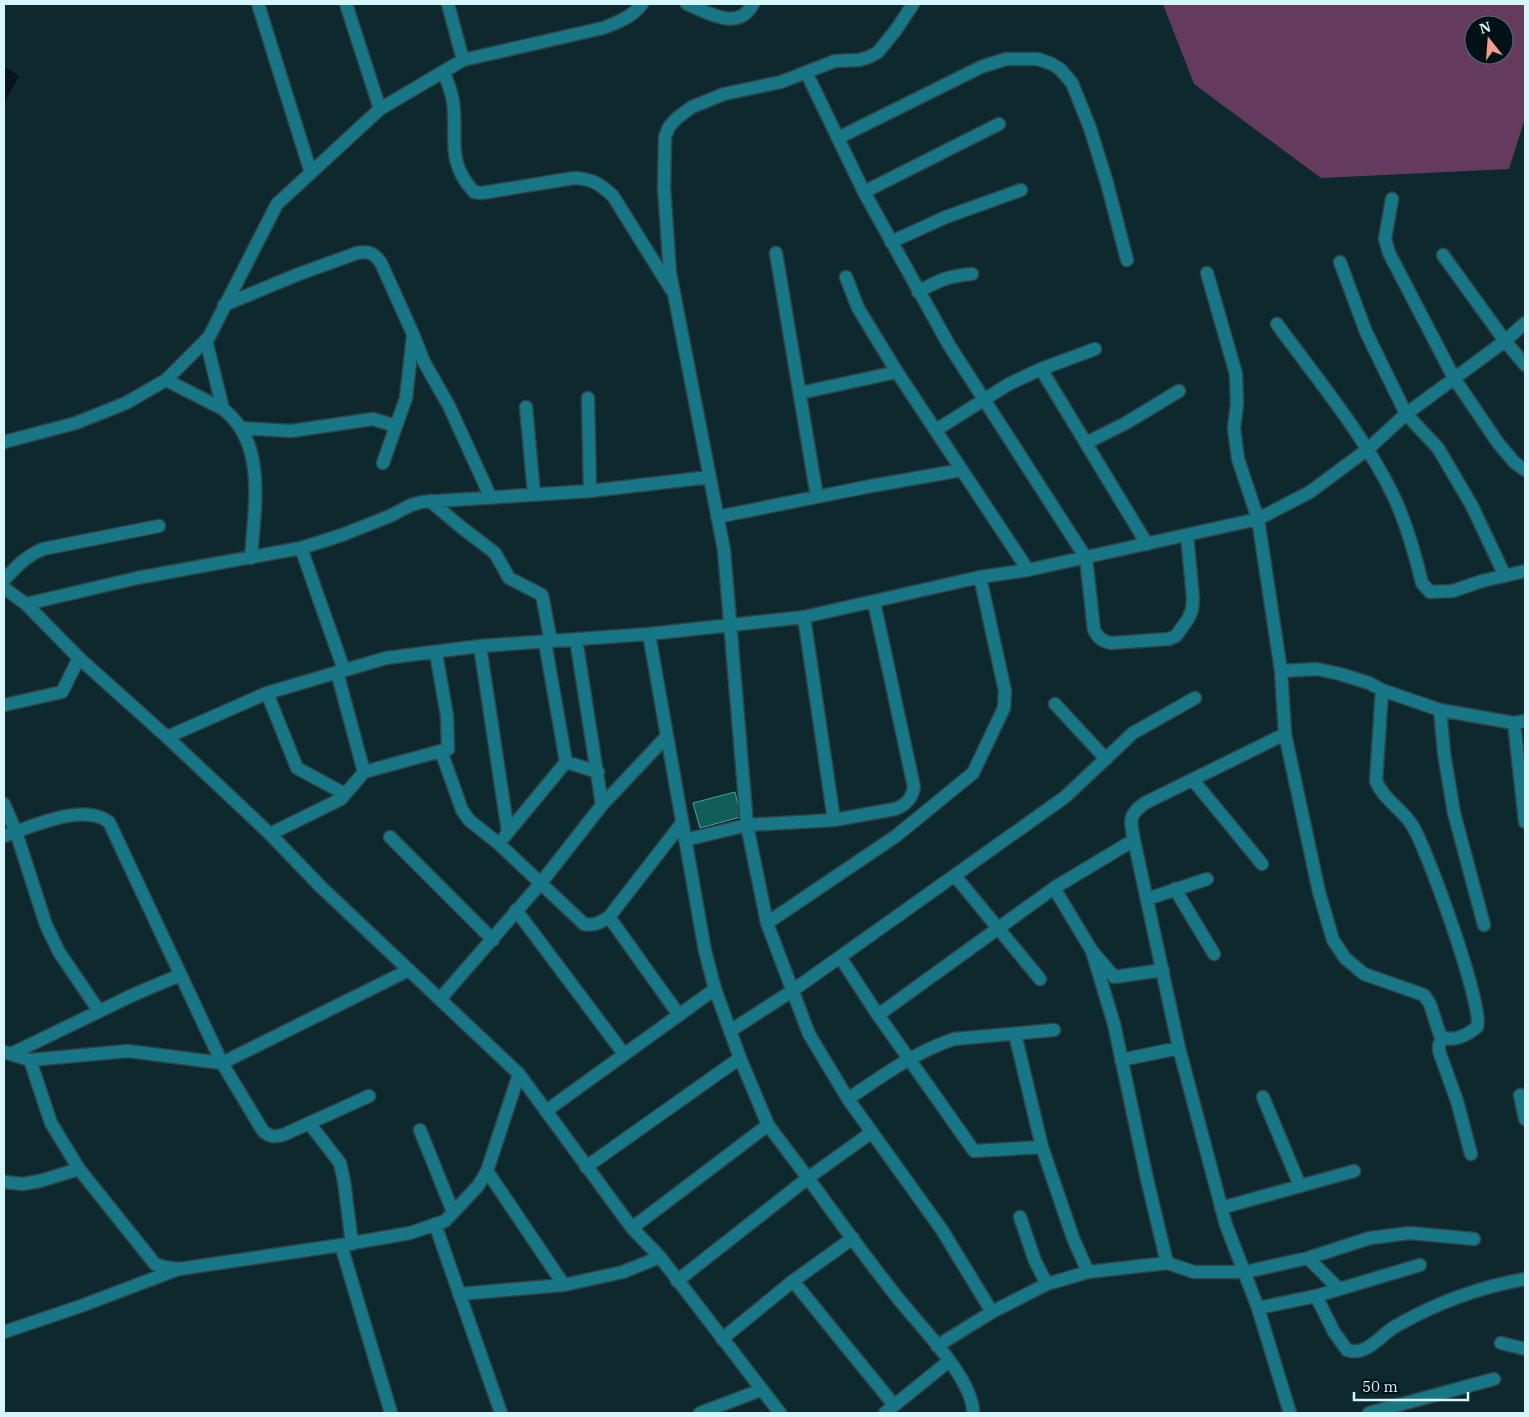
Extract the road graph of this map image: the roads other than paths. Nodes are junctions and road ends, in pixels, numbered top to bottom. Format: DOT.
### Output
graph roads {
  1 [pos="258,4"];
  2 [pos="346,4"];
  3 [pos="448,4"];
  4 [pos="642,4"];
  5 [pos="687,4"];
  6 [pos="753,4"];
  7 [pos="913,4"];
  8 [pos="464,60"];
  9 [pos="444,72"];
  10 [pos="806,72"];
  11 [pos="380,109"];
  12 [pos="999,124"];
  13 [pos="838,138"];
  14 [pos="311,173"];
  15 [pos="1021,190"];
  16 [pos="864,192"];
  17 [pos="1392,199"];
  18 [pos="891,242"];
  19 [pos="776,253"];
  20 [pos="1443,255"];
  21 [pos="1127,260"];
  22 [pos="1340,262"];
  23 [pos="1208,273"];
  24 [pos="972,274"];
  25 [pos="846,277"];
  26 [pos="918,292"];
  27 [pos="675,296"];
  28 [pos="224,305"];
  29 [pos="1525,323"];
  30 [pos="1277,324"];
  31 [pos="413,334"];
  32 [pos="206,340"];
  33 [pos="1505,341"];
  34 [pos="1095,349"];
  35 [pos="1525,365"];
  36 [pos="1041,369"];
  37 [pos="897,372"];
  38 [pos="1454,378"];
  39 [pos="166,380"];
  40 [pos="1179,391"];
  41 [pos="800,393"];
  42 [pos="588,398"];
  43 [pos="983,399"];
  44 [pos="526,407"];
  45 [pos="223,410"];
  46 [pos="1406,414"];
  47 [pos="396,426"];
  48 [pos="241,428"];
  49 [pos="936,430"];
  50 [pos="4,442"];
  51 [pos="1086,442"];
  52 [pos="1368,449"];
  53 [pos="383,463"];
  54 [pos="962,470"];
  55 [pos="1525,470"];
  56 [pos="710,477"];
  57 [pos="590,491"];
  58 [pos="534,494"];
  59 [pos="817,497"];
  60 [pos="491,498"];
  61 [pos="430,501"];
  62 [pos="718,517"];
  63 [pos="1258,519"];
  64 [pos="158,526"];
  65 [pos="1187,535"];
  66 [pos="1147,544"];
  67 [pos="301,548"];
  68 [pos="250,558"];
  69 [pos="1086,558"];
  70 [pos="1028,570"];
  71 [pos="1525,572"];
  72 [pos="1506,576"];
  73 [pos="980,577"];
  74 [pos="4,580"];
  75 [pos="4,588"];
  76 [pos="874,602"];
  77 [pos="26,604"];
  78 [pos="804,617"];
  79 [pos="730,627"];
  80 [pos="649,634"];
  81 [pos="576,639"];
  82 [pos="548,642"];
  83 [pos="480,646"];
  84 [pos="436,653"];
  85 [pos="80,658"];
  86 [pos="340,671"];
  87 [pos="1281,671"];
  88 [pos="1382,690"];
  89 [pos="267,693"];
  90 [pos="1195,698"];
  91 [pos="1055,704"];
  92 [pos="4,705"];
  93 [pos="1440,710"];
  94 [pos="1520,722"];
  95 [pos="1285,734"];
  96 [pos="666,736"];
  97 [pos="167,737"];
  98 [pos="441,751"];
  99 [pos="1106,759"];
  100 [pos="566,762"];
  101 [pos="364,772"];
  102 [pos="598,772"];
  103 [pos="1193,780"];
  104 [pos="346,794"];
  105 [pos="4,804"];
  106 [pos="602,805"];
  107 [pos="834,820"];
  108 [pos="1525,822"];
  109 [pos="682,823"];
  110 [pos="747,825"];
  111 [pos="508,832"];
  112 [pos="10,834"];
  113 [pos="270,834"];
  114 [pos="390,837"];
  115 [pos="685,840"];
  116 [pos="1134,840"];
  117 [pos="499,844"];
  118 [pos="1262,864"];
  119 [pos="955,876"];
  120 [pos="1206,879"];
  121 [pos="540,884"];
  122 [pos="1054,888"];
  123 [pos="1175,889"];
  124 [pos="1147,899"];
  125 [pos="516,910"];
  126 [pos="609,917"];
  127 [pos="767,923"];
  128 [pos="1484,925"];
  129 [pos="1000,928"];
  130 [pos="493,940"];
  131 [pos="1092,951"];
  132 [pos="1214,954"];
  133 [pos="840,957"];
  134 [pos="409,970"];
  135 [pos="1163,970"];
  136 [pos="180,975"];
  137 [pos="1040,980"];
  138 [pos="715,989"];
  139 [pos="792,991"];
  140 [pos="440,999"];
  141 [pos="99,1011"];
  142 [pos="679,1015"];
  143 [pos="878,1015"];
  144 [pos="1054,1030"];
  145 [pos="730,1031"];
  146 [pos="1015,1034"];
  147 [pos="1443,1038"];
  148 [pos="1179,1048"];
  149 [pos="8,1053"];
  150 [pos="624,1054"];
  151 [pos="740,1058"];
  152 [pos="908,1059"];
  153 [pos="30,1060"];
  154 [pos="1121,1060"];
  155 [pos="222,1063"];
  156 [pos="519,1074"];
  157 [pos="369,1096"];
  158 [pos="1520,1096"];
  159 [pos="1263,1097"];
  160 [pos="848,1099"];
  161 [pos="546,1111"];
  162 [pos="1525,1119"];
  163 [pos="309,1123"];
  164 [pos="768,1125"];
  165 [pos="420,1130"];
  166 [pos="872,1132"];
  167 [pos="1042,1146"];
  168 [pos="1471,1154"];
  169 [pos="586,1167"];
  170 [pos="79,1169"];
  171 [pos="487,1170"];
  172 [pos="1354,1171"];
  173 [pos="808,1178"];
  174 [pos="4,1182"];
  175 [pos="1300,1186"];
  176 [pos="1221,1208"];
  177 [pos="453,1212"];
  178 [pos="1020,1217"];
  179 [pos="435,1224"];
  180 [pos="632,1228"];
  181 [pos="852,1238"];
  182 [pos="1474,1239"];
  183 [pos="347,1245"];
  184 [pos="660,1257"];
  185 [pos="1308,1258"];
  186 [pos="1167,1263"];
  187 [pos="1420,1264"];
  188 [pos="179,1269"];
  189 [pos="1088,1272"];
  190 [pos="1245,1272"];
  191 [pos="1525,1279"];
  192 [pos="677,1281"];
  193 [pos="793,1281"];
  194 [pos="1047,1284"];
  195 [pos="564,1285"];
  196 [pos="1339,1289"];
  197 [pos="459,1294"];
  198 [pos="1316,1296"];
  199 [pos="1258,1308"];
  200 [pos="992,1312"];
  201 [pos="4,1332"];
  202 [pos="722,1339"];
  203 [pos="1501,1342"];
  204 [pos="937,1346"];
  205 [pos="1525,1349"];
  206 [pos="950,1361"];
  207 [pos="1494,1379"];
  208 [pos="761,1390"];
  209 [pos="890,1409"];
  210 [pos="391,1413"];
  211 [pos="501,1413"];
  212 [pos="700,1413"];
  213 [pos="780,1413"];
  214 [pos="974,1413"];
  215 [pos="1290,1413"];
  216 [pos="1369,1413"];
  1 -- 14 [label="street"];
  2 -- 11 [label="street"];
  3 -- 8 [label="street"];
  4 -- 8 [label="street"];
  5 -- 6 [label="street"];
  7 -- 10 [label="street"];
  8 -- 9 [label="street"];
  9 -- 11 [label="street"];
  9 -- 27 [label="street"];
  10 -- 13 [label="street"];
  10 -- 27 [label="street"];
  11 -- 14 [label="street"];
  12 -- 16 [label="street"];
  13 -- 16 [label="street"];
  13 -- 21 [label="street"];
  14 -- 28 [label="street"];
  15 -- 18 [label="street"];
  16 -- 18 [label="street"];
  17 -- 38 [label="street"];
  18 -- 26 [label="street"];
  19 -- 41 [label="street"];
  20 -- 33 [label="street"];
  22 -- 46 [label="street"];
  23 -- 63 [label="street"];
  24 -- 26 [label="street"];
  25 -- 37 [label="street"];
  26 -- 43 [label="street"];
  27 -- 56 [label="street"];
  28 -- 31 [label="street"];
  28 -- 32 [label="street"];
  29 -- 33 [label="street"];
  30 -- 52 [label="street"];
  31 -- 47 [label="street"];
  31 -- 60 [label="street"];
  32 -- 39 [label="street"];
  32 -- 45 [label="street"];
  33 -- 35 [label="street"];
  33 -- 38 [label="street"];
  34 -- 36 [label="street"];
  36 -- 43 [label="street"];
  36 -- 51 [label="street"];
  37 -- 41 [label="street"];
  37 -- 49 [label="street"];
  38 -- 46 [label="street"];
  38 -- 55 [label="street"];
  39 -- 45 [label="street"];
  39 -- 50 [label="street"];
  40 -- 51 [label="street"];
  41 -- 59 [label="street"];
  42 -- 57 [label="street"];
  43 -- 49 [label="street"];
  43 -- 69 [label="street"];
  44 -- 58 [label="street"];
  45 -- 48 [label="street"];
  46 -- 52 [label="street"];
  46 -- 72 [label="street"];
  47 -- 48 [label="street"];
  47 -- 53 [label="street"];
  48 -- 68 [label="street"];
  49 -- 54 [label="street"];
  51 -- 66 [label="street"];
  52 -- 63 [label="street"];
  52 -- 72 [label="street"];
  54 -- 59 [label="street"];
  54 -- 70 [label="street"];
  56 -- 57 [label="street"];
  56 -- 62 [label="street"];
  57 -- 58 [label="street"];
  58 -- 60 [label="street"];
  59 -- 62 [label="street"];
  60 -- 61 [label="street"];
  61 -- 67 [label="street"];
  61 -- 82 [label="street"];
  62 -- 79 [label="street"];
  63 -- 65 [label="street"];
  63 -- 87 [label="street"];
  64 -- 74 [label="street"];
  65 -- 66 [label="street"];
  65 -- 69 [label="street"];
  66 -- 69 [label="street"];
  67 -- 68 [label="street"];
  67 -- 86 [label="street"];
  68 -- 77 [label="street"];
  69 -- 70 [label="street"];
  70 -- 73 [label="street"];
  71 -- 72 [label="street"];
  73 -- 76 [label="street"];
  73 -- 127 [label="street"];
  75 -- 77 [label="street"];
  76 -- 78 [label="street"];
  76 -- 107 [label="street"];
  77 -- 85 [label="street"];
  78 -- 79 [label="street"];
  78 -- 107 [label="street"];
  79 -- 80 [label="street"];
  79 -- 110 [label="street"];
  80 -- 81 [label="street"];
  80 -- 96 [label="street"];
  81 -- 82 [label="street"];
  81 -- 102 [label="street"];
  82 -- 83 [label="street"];
  82 -- 100 [label="street"];
  83 -- 84 [label="street"];
  83 -- 111 [label="street"];
  84 -- 86 [label="street"];
  84 -- 98 [label="street"];
  85 -- 92 [label="street"];
  85 -- 97 [label="street"];
  86 -- 89 [label="street"];
  86 -- 101 [label="street"];
  87 -- 88 [label="street"];
  87 -- 95 [label="street"];
  88 -- 93 [label="street"];
  88 -- 147 [label="street"];
  89 -- 97 [label="street"];
  89 -- 104 [label="street"];
  90 -- 99 [label="street"];
  91 -- 99 [label="street"];
  93 -- 94 [label="street"];
  93 -- 128 [label="street"];
  94 -- 108 [label="street"];
  95 -- 103 [label="street"];
  95 -- 147 [label="street"];
  96 -- 106 [label="street"];
  96 -- 109 [label="street"];
  97 -- 113 [label="street"];
  98 -- 101 [label="street"];
  98 -- 117 [label="street"];
  99 -- 119 [label="street"];
  100 -- 102 [label="street"];
  100 -- 111 [label="street"];
  101 -- 104 [label="street"];
  102 -- 106 [label="street"];
  103 -- 116 [label="street"];
  103 -- 118 [label="street"];
  104 -- 113 [label="street"];
  105 -- 112 [label="street"];
  106 -- 121 [label="street"];
  107 -- 110 [label="street"];
  109 -- 115 [label="street"];
  109 -- 126 [label="street"];
  110 -- 115 [label="street"];
  110 -- 127 [label="street"];
  111 -- 117 [label="street"];
  112 -- 136 [label="street"];
  112 -- 141 [label="street"];
  113 -- 134 [label="street"];
  114 -- 130 [label="street"];
  115 -- 138 [label="street"];
  116 -- 122 [label="street"];
  116 -- 124 [label="street"];
  117 -- 121 [label="street"];
  119 -- 129 [label="street"];
  119 -- 133 [label="street"];
  120 -- 123 [label="street"];
  121 -- 125 [label="street"];
  121 -- 126 [label="street"];
  122 -- 129 [label="street"];
  122 -- 131 [label="street"];
  123 -- 124 [label="street"];
  123 -- 132 [label="street"];
  124 -- 135 [label="street"];
  125 -- 130 [label="street"];
  125 -- 150 [label="street"];
  126 -- 142 [label="street"];
  127 -- 139 [label="street"];
  129 -- 137 [label="street"];
  129 -- 143 [label="street"];
  130 -- 140 [label="street"];
  131 -- 135 [label="street"];
  131 -- 154 [label="street"];
  133 -- 139 [label="street"];
  133 -- 143 [label="street"];
  134 -- 140 [label="street"];
  134 -- 155 [label="street"];
  135 -- 148 [label="street"];
  136 -- 141 [label="street"];
  136 -- 155 [label="street"];
  138 -- 142 [label="street"];
  138 -- 145 [label="street"];
  139 -- 145 [label="street"];
  139 -- 160 [label="street"];
  140 -- 156 [label="street"];
  141 -- 149 [label="street"];
  142 -- 150 [label="street"];
  143 -- 152 [label="street"];
  144 -- 146 [label="street"];
  145 -- 151 [label="street"];
  146 -- 152 [label="street"];
  146 -- 167 [label="street"];
  147 -- 168 [label="street"];
  148 -- 154 [label="street"];
  148 -- 176 [label="street"];
  149 -- 153 [label="street"];
  150 -- 161 [label="street"];
  151 -- 164 [label="street"];
  151 -- 169 [label="street"];
  152 -- 160 [label="street"];
  152 -- 167 [label="street"];
  153 -- 155 [label="street"];
  153 -- 170 [label="street"];
  154 -- 186 [label="street"];
  155 -- 163 [label="street"];
  156 -- 161 [label="street"];
  156 -- 171 [label="street"];
  157 -- 163 [label="street"];
  158 -- 162 [label="street"];
  159 -- 175 [label="street"];
  160 -- 166 [label="street"];
  161 -- 169 [label="street"];
  163 -- 183 [label="street"];
  164 -- 173 [label="street"];
  164 -- 180 [label="street"];
  165 -- 177 [label="street"];
  166 -- 173 [label="street"];
  166 -- 200 [label="street"];
  167 -- 189 [label="street"];
  169 -- 180 [label="street"];
  170 -- 174 [label="street"];
  170 -- 188 [label="street"];
  171 -- 177 [label="street"];
  171 -- 195 [label="street"];
  172 -- 175 [label="street"];
  173 -- 181 [label="street"];
  173 -- 192 [label="street"];
  175 -- 176 [label="street"];
  176 -- 190 [label="street"];
  177 -- 179 [label="street"];
  178 -- 194 [label="street"];
  179 -- 183 [label="street"];
  179 -- 197 [label="street"];
  180 -- 184 [label="street"];
  181 -- 193 [label="street"];
  181 -- 204 [label="street"];
  182 -- 185 [label="street"];
  183 -- 188 [label="street"];
  183 -- 210 [label="street"];
  184 -- 192 [label="street"];
  184 -- 195 [label="street"];
  185 -- 190 [label="street"];
  185 -- 196 [label="street"];
  186 -- 189 [label="street"];
  186 -- 190 [label="street"];
  187 -- 196 [label="street"];
  188 -- 201 [label="street"];
  189 -- 194 [label="street"];
  190 -- 199 [label="street"];
  191 -- 198 [label="street"];
  192 -- 202 [label="street"];
  193 -- 202 [label="street"];
  193 -- 209 [label="street"];
  194 -- 200 [label="street"];
  195 -- 197 [label="street"];
  196 -- 198 [label="street"];
  197 -- 211 [label="street"];
  198 -- 199 [label="street"];
  199 -- 215 [label="street"];
  200 -- 204 [label="street"];
  202 -- 208 [label="street"];
  203 -- 205 [label="street"];
  204 -- 206 [label="street"];
  206 -- 209 [label="street"];
  206 -- 214 [label="street"];
  207 -- 216 [label="street"];
  208 -- 212 [label="street"];
  208 -- 213 [label="street"];
}
